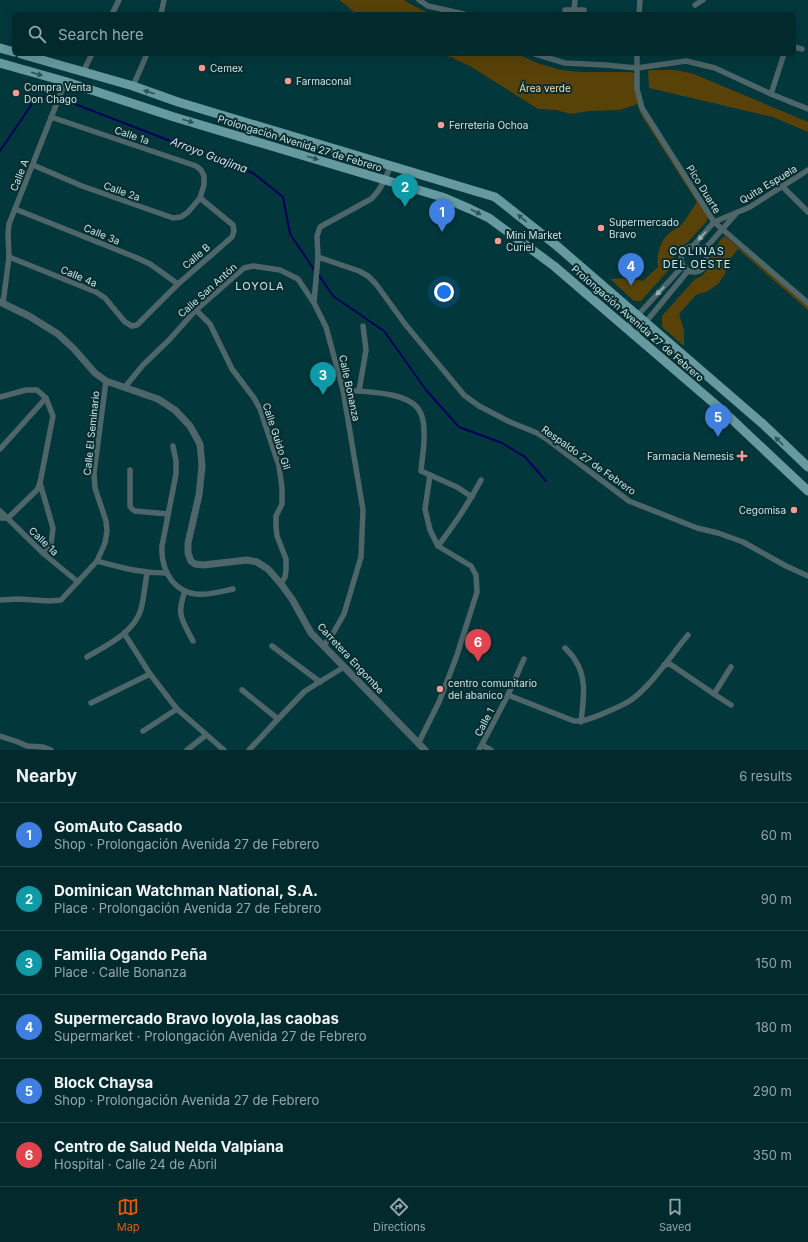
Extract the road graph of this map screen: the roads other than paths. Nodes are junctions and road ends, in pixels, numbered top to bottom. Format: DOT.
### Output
graph roads {
  1 [pos="119,0"];
  2 [pos="164,0"];
  3 [pos="419,0"];
  4 [pos="575,0"];
  5 [pos="640,0"];
  6 [pos="703,0"];
  7 [pos="695,5"];
  8 [pos="564,10"];
  9 [pos="574,10"];
  10 [pos="584,10"];
  11 [pos="113,12"];
  12 [pos="161,12"];
  13 [pos="455,12"];
  14 [pos="639,12"];
  15 [pos="0,48"];
  16 [pos="796,48"];
  17 [pos="802,49"];
  18 [pos="12,51"];
  19 [pos="28,56"];
  20 [pos="91,56"];
  21 [pos="146,56"];
  22 [pos="542,56"];
  23 [pos="638,56"];
  24 [pos="783,56"];
  25 [pos="0,63"];
  26 [pos="637,68"];
  27 [pos="83,72"];
  28 [pos="64,86"];
  29 [pos="133,86"];
  30 [pos="771,94"];
  31 [pos="178,102"];
  32 [pos="808,109"];
  33 [pos="174,116"];
  34 [pos="51,118"];
  35 [pos="33,165"];
  36 [pos="391,165"];
  37 [pos="808,170"];
  38 [pos="385,180"];
  39 [pos="782,186"];
  40 [pos="200,198"];
  41 [pos="14,209"];
  42 [pos="808,212"];
  43 [pos="737,213"];
  44 [pos="714,222"];
  45 [pos="723,229"];
  46 [pos="692,246"];
  47 [pos="703,250"];
  48 [pos="9,257"];
  49 [pos="318,257"];
  50 [pos="683,266"];
  51 [pos="688,271"];
  52 [pos="178,284"];
  53 [pos="2,302"];
  54 [pos="314,303"];
  55 [pos="808,303"];
  56 [pos="196,310"];
  57 [pos="637,315"];
  58 [pos="646,323"];
  59 [pos="132,326"];
  60 [pos="363,326"];
  61 [pos="626,328"];
  62 [pos="635,335"];
  63 [pos="106,381"];
  64 [pos="125,387"];
  65 [pos="343,390"];
  66 [pos="359,391"];
  67 [pos="0,397"];
  68 [pos="46,398"];
  69 [pos="173,446"];
  70 [pos="0,449"];
  71 [pos="808,467"];
  72 [pos="130,470"];
  73 [pos="430,475"];
  74 [pos="481,480"];
  75 [pos="40,483"];
  76 [pos="808,491"];
  77 [pos="472,497"];
  78 [pos="0,511"];
  79 [pos="168,514"];
  80 [pos="0,518"];
  81 [pos="8,518"];
  82 [pos="438,546"];
  83 [pos="44,554"];
  84 [pos="97,561"];
  85 [pos="147,573"];
  86 [pos="167,573"];
  87 [pos="808,576"];
  88 [pos="78,582"];
  89 [pos="281,584"];
  90 [pos="232,590"];
  91 [pos="185,592"];
  92 [pos="0,600"];
  93 [pos="124,633"];
  94 [pos="688,635"];
  95 [pos="193,641"];
  96 [pos="324,645"];
  97 [pos="272,646"];
  98 [pos="565,648"];
  99 [pos="87,657"];
  100 [pos="524,659"];
  101 [pos="664,665"];
  102 [pos="344,667"];
  103 [pos="731,667"];
  104 [pos="150,674"];
  105 [pos="320,682"];
  106 [pos="242,690"];
  107 [pos="714,694"];
  108 [pos="508,695"];
  109 [pos="90,703"];
  110 [pos="731,705"];
  111 [pos="177,709"];
  112 [pos="278,719"];
  113 [pos="581,722"];
  114 [pos="143,730"];
  115 [pos="206,735"];
  116 [pos="0,736"];
  117 [pos="418,744"];
  118 [pos="480,747"];
  119 [pos="27,748"];
  120 [pos="51,750"];
  121 [pos="187,750"];
  122 [pos="224,750"];
  123 [pos="249,750"];
  124 [pos="425,750"];
  125 [pos="491,750"];
  1 -- 11 [label="street"];
  2 -- 12 [label="street"];
  3 -- 13 [label="street"];
  4 -- 9 [label="street"];
  5 -- 14 [label="street"];
  6 -- 7 [label="street"];
  8 -- 9 [label="street"];
  9 -- 10 [label="street"];
  15 -- 18 [label="main road"];
  16 -- 17 [label="street"];
  19 -- 27 [label="main road, Prolongación Avenida 27 de Febrero"];
  20 -- 27 [label="street"];
  21 -- 29 [label="street"];
  22 -- 26 [label="street"];
  23 -- 26 [label="street, Pico Duarte"];
  24 -- 30 [label="street"];
  25 -- 28 [label="main road, Prolongación Avenida 27 de Febrero, one-way"];
  26 -- 30 [label="street"];
  26 -- 44 [label="street, Pico Duarte"];
  27 -- 29 [label="main road, Prolongación Avenida 27 de Febrero"];
  28 -- 33 [label="main road, Prolongación Avenida 27 de Febrero"];
  28 -- 34 [label="street, Calle A"];
  31 -- 29 [label="main road, Prolongación Avenida 27 de Febrero, one-way"];
  30 -- 32 [label="street"];
  31 -- 33 [label="main road"];
  31 -- 36 [label="main road, Prolongación Avenida 27 de Febrero"];
  33 -- 38 [label="main road, Prolongación Avenida 27 de Febrero, one-way"];
  34 -- 35 [label="street, Calle A"];
  34 -- 40 [label="street, Calle 1a"];
  35 -- 40 [label="street, Calle 2a"];
  35 -- 41 [label="street, Calle A"];
  36 -- 38 [label="street, Calle Bonanza"];
  57 -- 36 [label="main road, Prolongación Avenida 27 de Febrero, one-way"];
  37 -- 39 [label="street, Quita Espuela"];
  38 -- 49 [label="street, Calle Bonanza"];
  38 -- 61 [label="main road, Prolongación Avenida 27 de Febrero, one-way"];
  39 -- 42 [label="street"];
  39 -- 43 [label="street, Quita Espuela"];
  40 -- 52 [label="street, Calle B"];
  41 -- 48 [label="street, Calle A"];
  41 -- 52 [label="street, Calle 3a"];
  43 -- 44 [label="street"];
  43 -- 45 [label="street"];
  44 -- 45 [label="street, Pico Duarte"];
  44 -- 46 [label="street, one-way"];
  45 -- 47 [label="street"];
  45 -- 55 [label="street, Pico Duarte"];
  46 -- 47 [label="street"];
  46 -- 50 [label="street"];
  47 -- 51 [label="street"];
  48 -- 53 [label="street, Calle A"];
  48 -- 59 [label="street, Calle 4a"];
  49 -- 54 [label="street, Calle Bonanza"];
  49 -- 87 [label="street, Respaldo 27 de Febrero"];
  50 -- 51 [label="street"];
  50 -- 57 [label="street, one-way"];
  51 -- 58 [label="street"];
  52 -- 59 [label="street, Calle B"];
  53 -- 63 [label="street, Carretera Engombe"];
  54 -- 56 [label="street, Calle San Antón"];
  54 -- 65 [label="street, Calle Bonanza"];
  56 -- 64 [label="street, Calle San Antón"];
  56 -- 89 [label="street, Calle Guido Gil"];
  57 -- 58 [label="main road, Prolongación Avenida 27 de Febrero"];
  57 -- 61 [label="street"];
  58 -- 62 [label="street"];
  71 -- 58 [label="main road, Prolongación Avenida 27 de Febrero, one-way"];
  60 -- 66 [label="street"];
  61 -- 62 [label="main road, Prolongación Avenida 27 de Febrero"];
  62 -- 76 [label="main road, Prolongación Avenida 27 de Febrero"];
  63 -- 64 [label="street, Carretera Engombe"];
  63 -- 84 [label="street, Calle El Seminario"];
  64 -- 89 [label="street, Carretera Engombe"];
  65 -- 66 [label="street"];
  65 -- 96 [label="street, Calle Bonanza"];
  66 -- 73 [label="street"];
  67 -- 68 [label="street"];
  68 -- 70 [label="street"];
  68 -- 75 [label="street"];
  69 -- 79 [label="street"];
  72 -- 79 [label="street"];
  73 -- 77 [label="street"];
  73 -- 82 [label="street"];
  74 -- 77 [label="street"];
  75 -- 81 [label="street"];
  75 -- 83 [label="street"];
  77 -- 82 [label="street"];
  78 -- 81 [label="street, Calle 1a"];
  79 -- 86 [label="street"];
  80 -- 81 [label="street"];
  81 -- 83 [label="street, Calle 1a"];
  82 -- 117 [label="street"];
  83 -- 88 [label="street, Calle 1a"];
  84 -- 85 [label="street"];
  84 -- 88 [label="street, Calle El Seminario"];
  85 -- 86 [label="street"];
  85 -- 93 [label="street"];
  86 -- 91 [label="street"];
  88 -- 92 [label="street, Calle El Seminario"];
  89 -- 96 [label="street, Carretera Engombe"];
  90 -- 91 [label="street"];
  91 -- 95 [label="street"];
  93 -- 99 [label="street"];
  93 -- 104 [label="street"];
  94 -- 101 [label="street"];
  96 -- 102 [label="street, Carretera Engombe"];
  97 -- 105 [label="street"];
  98 -- 113 [label="street"];
  100 -- 108 [label="street, Calle 1"];
  101 -- 107 [label="street"];
  101 -- 113 [label="street"];
  102 -- 105 [label="street"];
  102 -- 117 [label="street, Carretera Engombe"];
  103 -- 107 [label="street"];
  104 -- 109 [label="street"];
  104 -- 111 [label="street"];
  105 -- 112 [label="street"];
  106 -- 112 [label="street"];
  107 -- 110 [label="street"];
  108 -- 113 [label="street"];
  108 -- 118 [label="street, Calle 1"];
  111 -- 114 [label="street"];
  111 -- 115 [label="street"];
  112 -- 123 [label="street"];
  115 -- 121 [label="street"];
  115 -- 122 [label="street"];
  116 -- 119 [label="street"];
  117 -- 124 [label="street, Carretera Engombe"];
  118 -- 125 [label="street"];
  119 -- 120 [label="street"];
}
